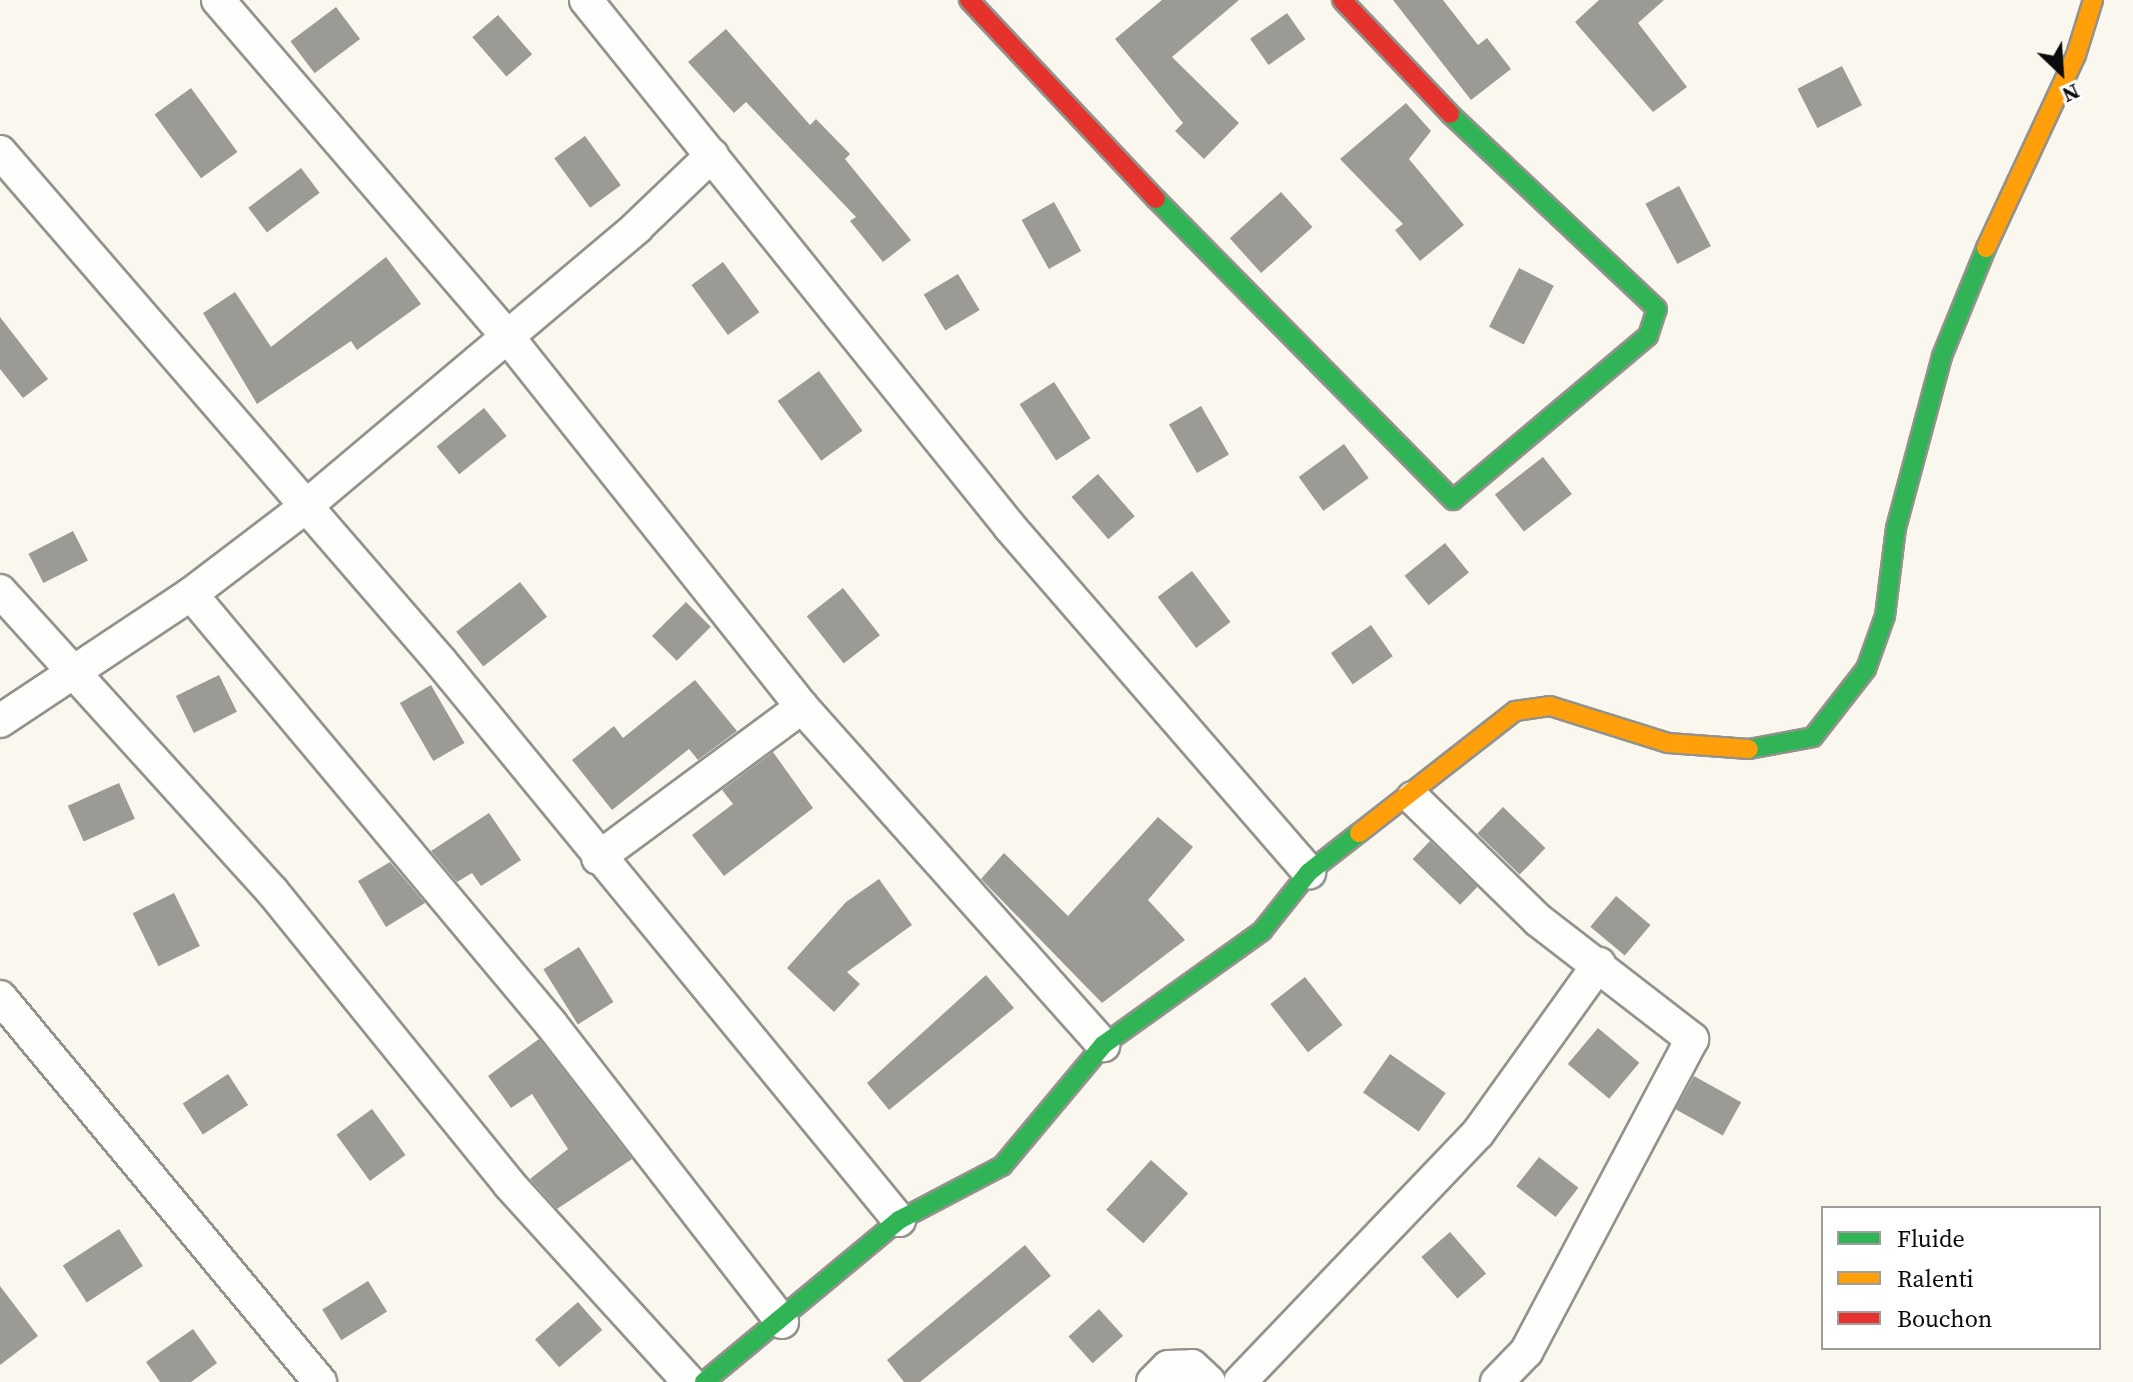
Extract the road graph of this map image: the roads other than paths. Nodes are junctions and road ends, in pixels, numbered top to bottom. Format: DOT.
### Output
graph roads {
  1 [pos="218,0"];
  2 [pos="586,0"];
  3 [pos="969,0"];
  4 [pos="1342,0"];
  5 [pos="2093,0"];
  6 [pos="0,152"];
  7 [pos="712,155"];
  8 [pos="507,336"];
  9 [pos="305,507"];
  10 [pos="0,591"];
  11 [pos="191,594"];
  12 [pos="72,675"];
  13 [pos="802,707"];
  14 [pos="0,721"];
  15 [pos="1413,798"];
  16 [pos="598,858"];
  17 [pos="1309,872"];
  18 [pos="1599,964"];
  19 [pos="0,997"];
  20 [pos="1103,1045"];
  21 [pos="899,1220"];
  22 [pos="782,1322"];
  23 [pos="320,1382"];
  24 [pos="689,1382"];
  25 [pos="704,1382"];
  26 [pos="1153,1382"];
  27 [pos="1209,1382"];
  28 [pos="1240,1382"];
  29 [pos="1497,1382"];
  1 -- 8 [label="street"];
  2 -- 7 [label="street"];
  3 -- 4 [label="street"];
  5 -- 15 [label="street"];
  6 -- 9 [label="street"];
  7 -- 8 [label="street"];
  7 -- 17 [label="street"];
  8 -- 9 [label="street"];
  8 -- 13 [label="street"];
  9 -- 11 [label="street"];
  9 -- 16 [label="street"];
  10 -- 12 [label="street"];
  11 -- 12 [label="street"];
  11 -- 22 [label="street"];
  12 -- 14 [label="street"];
  12 -- 24 [label="street"];
  13 -- 16 [label="street"];
  13 -- 20 [label="street"];
  15 -- 17 [label="street"];
  15 -- 18 [label="street"];
  16 -- 21 [label="street"];
  17 -- 20 [label="street"];
  18 -- 28 [label="street"];
  18 -- 29 [label="street"];
  19 -- 23 [label="street"];
  20 -- 21 [label="street"];
  21 -- 22 [label="street"];
  22 -- 25 [label="street"];
  26 -- 27 [label="street"];
}
